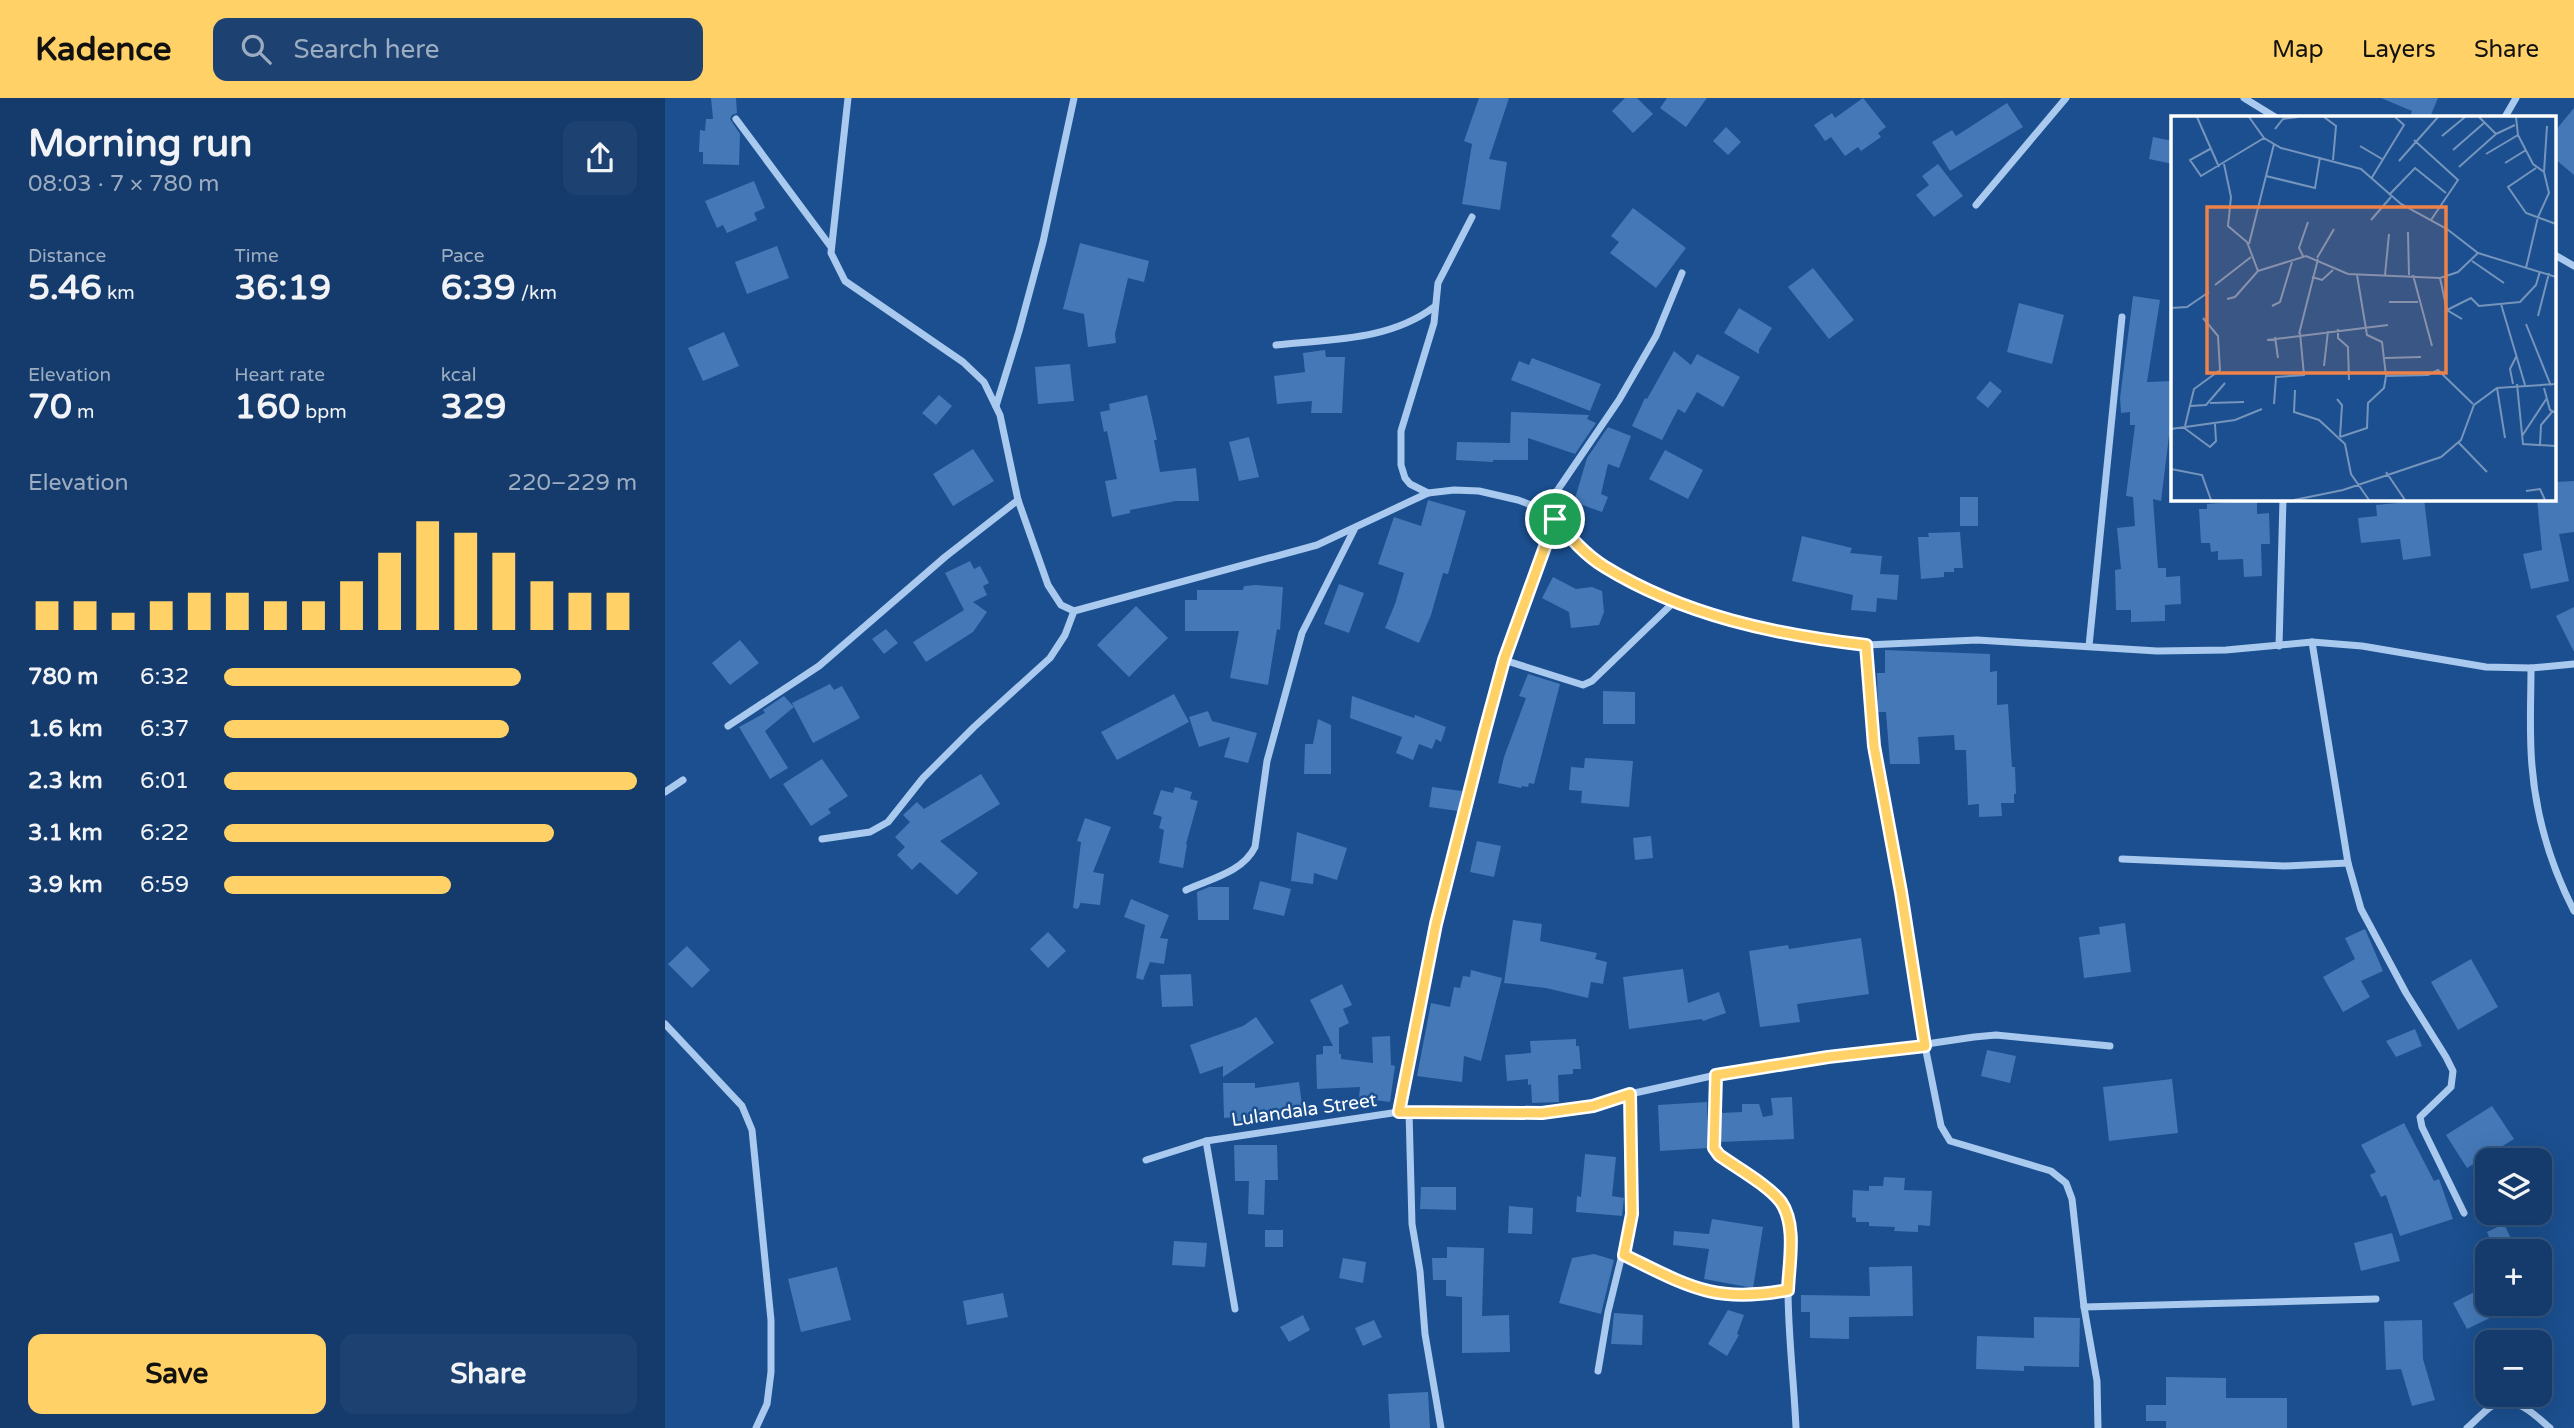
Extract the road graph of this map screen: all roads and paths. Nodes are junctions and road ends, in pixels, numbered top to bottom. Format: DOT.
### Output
graph roads {
  1 [pos="848,98"];
  2 [pos="1074,98"];
  3 [pos="2066,98"];
  4 [pos="2244,98"];
  5 [pos="2516,98"];
  6 [pos="2272,116"];
  7 [pos="2506,116"];
  8 [pos="736,119"];
  9 [pos="1976,205"];
  10 [pos="1472,217"];
  11 [pos="831,247"];
  12 [pos="2557,256"];
  13 [pos="2574,266"];
  14 [pos="1682,273"];
  15 [pos="1434,307"];
  16 [pos="2122,317"];
  17 [pos="1276,345"];
  18 [pos="996,407"];
  19 [pos="1428,493"];
  20 [pos="1018,500"];
  21 [pos="2283,500"];
  22 [pos="1544,510"];
  23 [pos="1555,519"];
  24 [pos="1355,529"];
  25 [pos="1674,602"];
  26 [pos="1074,611"];
  27 [pos="2312,642"];
  28 [pos="1866,645"];
  29 [pos="2089,646"];
  30 [pos="2279,646"];
  31 [pos="1504,660"];
  32 [pos="2574,664"];
  33 [pos="2531,668"];
  34 [pos="728,726"];
  35 [pos="683,780"];
  36 [pos="665,792"];
  37 [pos="822,839"];
  38 [pos="2122,859"];
  39 [pos="2349,863"];
  40 [pos="1187,890"];
  41 [pos="2574,911"];
  42 [pos="665,1024"];
  43 [pos="1925,1046"];
  44 [pos="2110,1046"];
  45 [pos="1716,1075"];
  46 [pos="1630,1094"];
  47 [pos="1409,1111"];
  48 [pos="1399,1112"];
  49 [pos="1206,1141"];
  50 [pos="1146,1160"];
  51 [pos="2464,1213"];
  52 [pos="1624,1255"];
  53 [pos="1788,1290"];
  54 [pos="2376,1299"];
  55 [pos="2084,1307"];
  56 [pos="1235,1309"];
  57 [pos="1598,1371"];
  58 [pos="756,1428"];
  59 [pos="1441,1428"];
  60 [pos="1796,1428"];
  61 [pos="2098,1428"];
  62 [pos="2467,1428"];
  63 [pos="2550,1428"];
  1 -- 11 [label="street"];
  2 -- 18 [label="street"];
  3 -- 9 [label="street"];
  4 -- 6 [label="street"];
  5 -- 7 [label="street"];
  8 -- 11 [label="street"];
  10 -- 15 [label="street"];
  11 -- 18 [label="street"];
  12 -- 13 [label="street"];
  14 -- 22 [label="street"];
  15 -- 17 [label="street"];
  15 -- 19 [label="street"];
  16 -- 29 [label="street"];
  18 -- 20 [label="street"];
  19 -- 22 [label="street"];
  19 -- 24 [label="street"];
  20 -- 26 [label="street"];
  20 -- 34 [label="street"];
  21 -- 30 [label="street"];
  22 -- 23 [label="street"];
  23 -- 25 [label="street"];
  23 -- 31 [label="street"];
  24 -- 26 [label="street"];
  24 -- 40 [label="street"];
  25 -- 28 [label="street"];
  25 -- 31 [label="street"];
  26 -- 37 [label="street"];
  27 -- 30 [label="street"];
  27 -- 33 [label="street"];
  27 -- 39 [label="street"];
  28 -- 29 [label="street"];
  28 -- 43 [label="street"];
  29 -- 30 [label="street"];
  31 -- 48 [label="street"];
  32 -- 33 [label="street"];
  33 -- 41 [label="street"];
  35 -- 36 [label="street"];
  38 -- 39 [label="street"];
  39 -- 51 [label="street"];
  42 -- 58 [label="street"];
  43 -- 44 [label="street, Lulandala Street"];
  43 -- 45 [label="street, Lulandala Street"];
  43 -- 55 [label="street"];
  45 -- 46 [label="street, Lulandala Street"];
  45 -- 53 [label="street"];
  46 -- 47 [label="street, Lulandala Street"];
  46 -- 52 [label="street"];
  47 -- 48 [label="street, Lulandala Street"];
  47 -- 59 [label="street"];
  48 -- 49 [label="street, Lulandala Street"];
  49 -- 50 [label="street, Lulandala Street"];
  49 -- 56 [label="street"];
  52 -- 53 [label="street"];
  52 -- 57 [label="street"];
  53 -- 60 [label="street"];
  54 -- 55 [label="street"];
  55 -- 61 [label="street"];
  62 -- 63 [label="street"];
}
